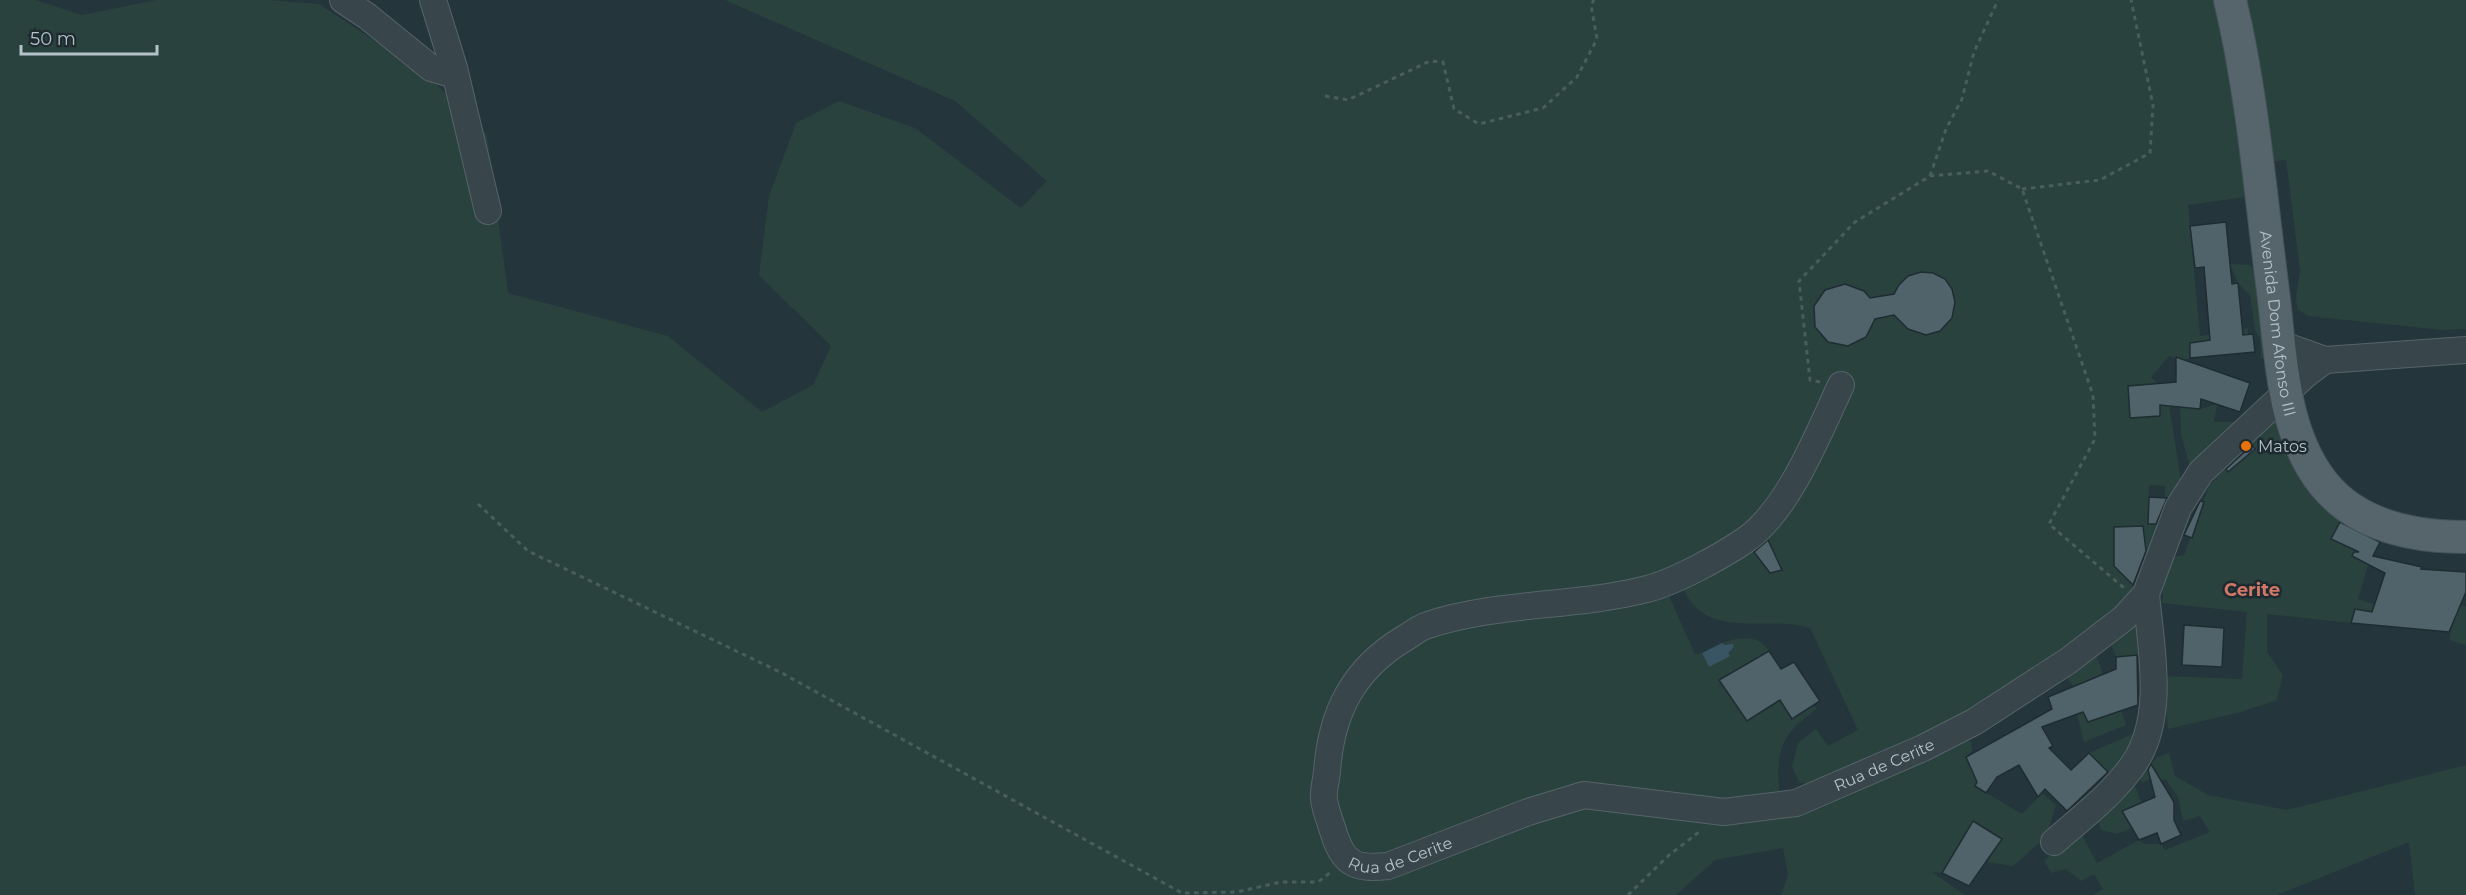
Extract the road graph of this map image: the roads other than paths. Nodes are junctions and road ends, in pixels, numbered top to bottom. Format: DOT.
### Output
graph roads {
  1 [pos="343,0"];
  2 [pos="432,0"];
  3 [pos="2230,0"];
  4 [pos="455,75"];
  5 [pos="488,211"];
  6 [pos="2280,344"];
  7 [pos="2466,350"];
  8 [pos="2325,360"];
  9 [pos="1841,385"];
  10 [pos="2287,393"];
  11 [pos="2466,537"];
  12 [pos="2143,598"];
  13 [pos="2054,842"];
  1 -- 4 [label="street"];
  2 -- 4 [label="street"];
  3 -- 6 [label="main road, Avenida Dom Afonso III"];
  4 -- 5 [label="street"];
  6 -- 8 [label="street"];
  6 -- 10 [label="main road, Avenida Dom Afonso III"];
  7 -- 8 [label="street"];
  8 -- 10 [label="street, Rua de Cerite"];
  9 -- 12 [label="street, Rua de Cerite"];
  10 -- 11 [label="main road, Avenida Dom Afonso III"];
  10 -- 12 [label="street, Rua de Cerite"];
  12 -- 13 [label="street, Rua de Cerite"];
}
